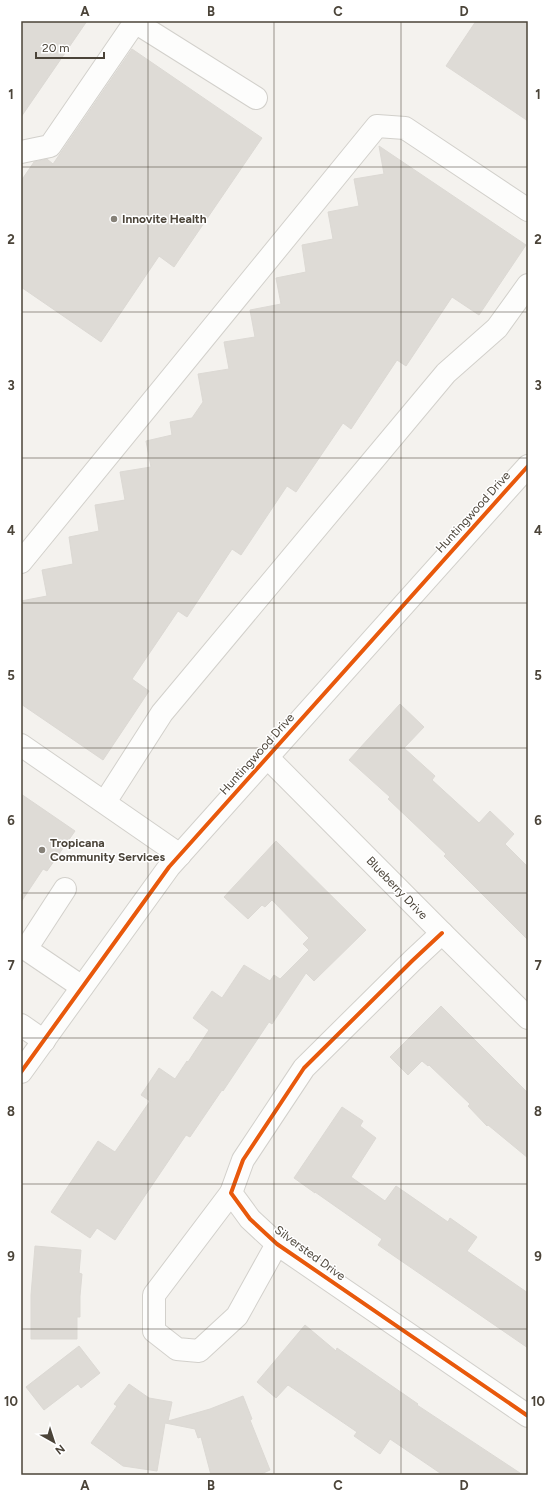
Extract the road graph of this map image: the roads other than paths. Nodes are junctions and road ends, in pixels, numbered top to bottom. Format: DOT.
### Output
graph roads {
  1 [pos="256,98"];
  2 [pos="21,152"];
  3 [pos="528,210"];
  4 [pos="528,286"];
  5 [pos="528,466"];
  6 [pos="21,562"];
  7 [pos="21,744"];
  8 [pos="267,757"];
  9 [pos="104,802"];
  10 [pos="180,855"];
  11 [pos="65,889"];
  12 [pos="442,933"];
  13 [pos="24,950"];
  14 [pos="82,987"];
  15 [pos="528,1018"];
  16 [pos="21,1025"];
  17 [pos="44,1041"];
  18 [pos="21,1072"];
  19 [pos="231,1193"];
  20 [pos="277,1244"];
  21 [pos="528,1416"];
  1 -- 2 [label="street"];
  3 -- 6 [label="street"];
  4 -- 9 [label="street"];
  5 -- 8 [label="street, Huntingwood Drive"];
  7 -- 9 [label="street"];
  8 -- 10 [label="street, Huntingwood Drive"];
  8 -- 12 [label="street, Blueberry Drive"];
  9 -- 10 [label="street"];
  10 -- 14 [label="street, Huntingwood Drive"];
  11 -- 13 [label="street"];
  12 -- 15 [label="street, Blueberry Drive"];
  12 -- 19 [label="street, Silversted Drive"];
  13 -- 14 [label="street"];
  14 -- 17 [label="street, Huntingwood Drive"];
  16 -- 17 [label="street"];
  17 -- 18 [label="street, Huntingwood Drive"];
  19 -- 20 [label="street, Silversted Drive"];
  19 -- 20 [label="street, Silversted Drive"];
  20 -- 21 [label="street, Silversted Drive"];
}
